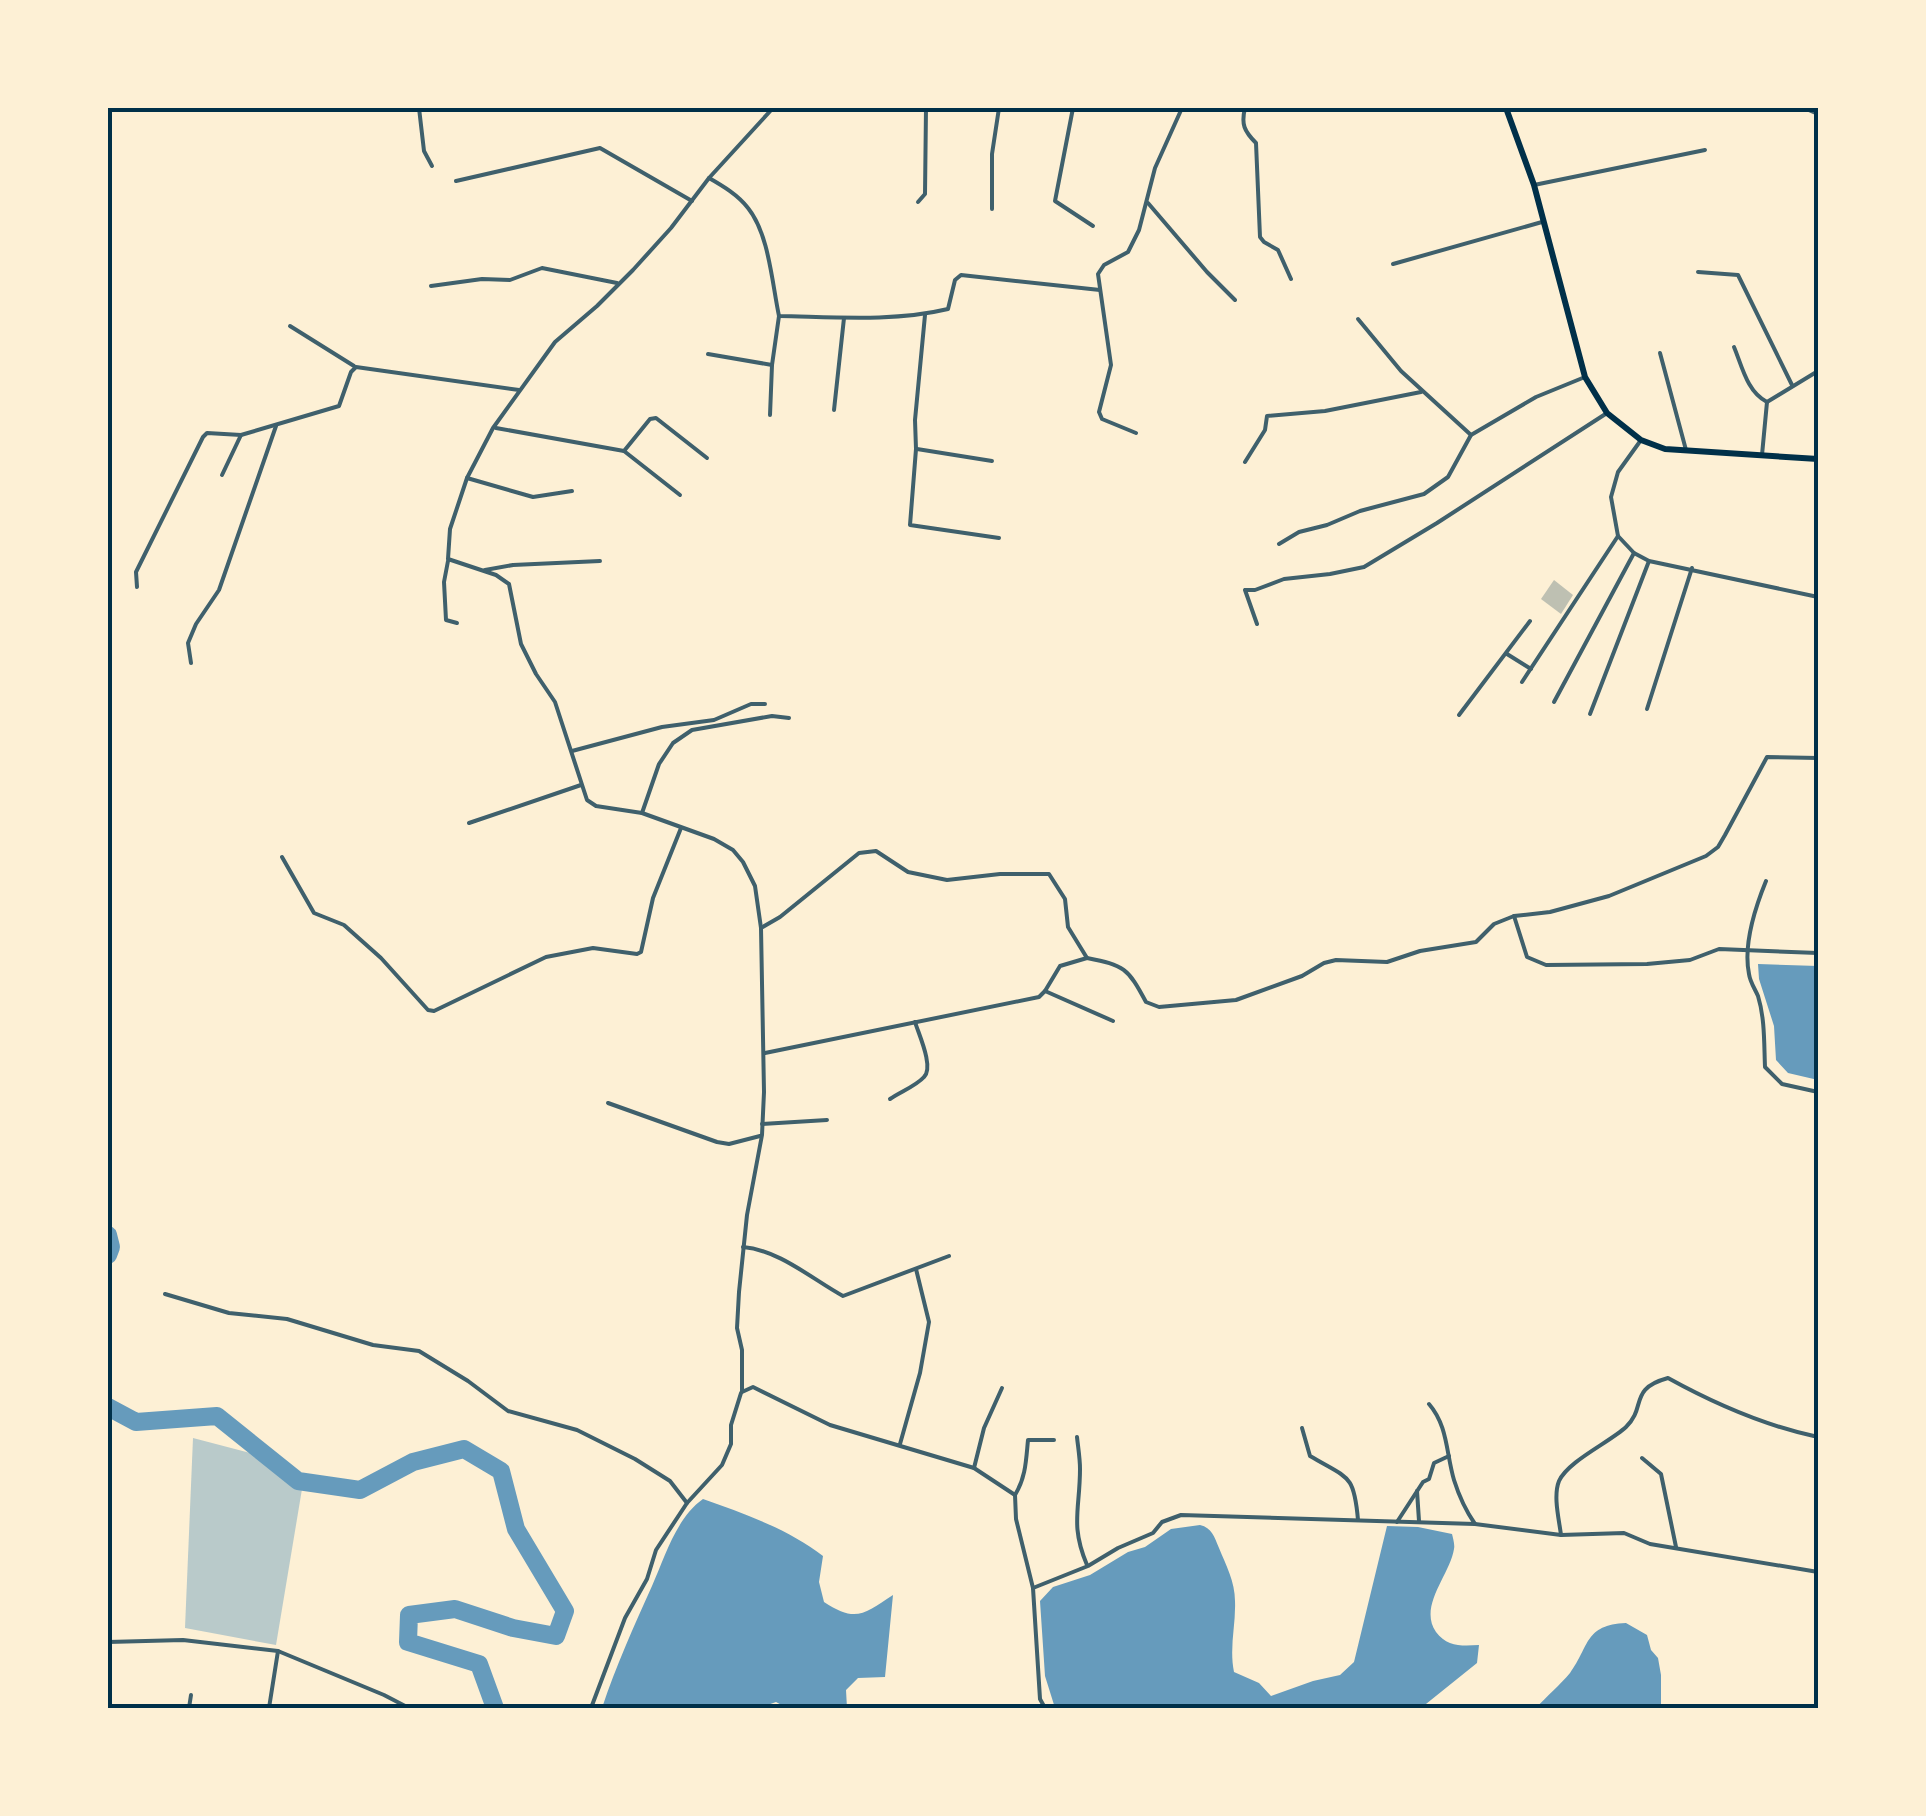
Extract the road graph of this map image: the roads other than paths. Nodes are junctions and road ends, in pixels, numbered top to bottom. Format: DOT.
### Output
graph roads {
  1 [pos="420,108"];
  2 [pos="773,108"];
  3 [pos="926,108"];
  4 [pos="998,108"];
  5 [pos="1073,108"];
  6 [pos="1182,108"];
  7 [pos="1245,108"];
  8 [pos="1506,108"];
  9 [pos="1804,108"];
  10 [pos="1818,114"];
  11 [pos="1705,150"];
  12 [pos="432,166"];
  13 [pos="709,178"];
  14 [pos="456,180"];
  15 [pos="1534,185"];
  16 [pos="692,201"];
  17 [pos="1146,201"];
  18 [pos="918,202"];
  19 [pos="992,209"];
  20 [pos="1543,222"];
  21 [pos="1093,226"];
  22 [pos="1393,264"];
  23 [pos="1698,272"];
  24 [pos="1291,279"];
  25 [pos="618,283"];
  26 [pos="431,286"];
  27 [pos="1100,290"];
  28 [pos="1234,300"];
  29 [pos="925,314"];
  30 [pos="779,316"];
  31 [pos="844,318"];
  32 [pos="1817,318"];
  33 [pos="1358,319"];
  34 [pos="1818,325"];
  35 [pos="290,326"];
  36 [pos="1734,346"];
  37 [pos="1660,353"];
  38 [pos="708,354"];
  39 [pos="772,365"];
  40 [pos="356,367"];
  41 [pos="1818,372"];
  42 [pos="1585,377"];
  43 [pos="1792,385"];
  44 [pos="520,390"];
  45 [pos="1422,392"];
  46 [pos="1767,402"];
  47 [pos="834,410"];
  48 [pos="1607,412"];
  49 [pos="770,415"];
  50 [pos="276,424"];
  51 [pos="493,428"];
  52 [pos="1136,433"];
  53 [pos="241,435"];
  54 [pos="1471,436"];
  55 [pos="1641,440"];
  56 [pos="916,449"];
  57 [pos="624,451"];
  58 [pos="1686,452"];
  59 [pos="1762,455"];
  60 [pos="708,458"];
  61 [pos="1818,459"];
  62 [pos="992,460"];
  63 [pos="1245,462"];
  64 [pos="222,475"];
  65 [pos="467,478"];
  66 [pos="572,491"];
  67 [pos="680,496"];
  68 [pos="1618,536"];
  69 [pos="999,538"];
  70 [pos="1280,544"];
  71 [pos="1634,554"];
  72 [pos="448,559"];
  73 [pos="1649,561"];
  74 [pos="600,562"];
  75 [pos="1692,568"];
  76 [pos="482,571"];
  77 [pos="138,587"];
  78 [pos="1818,597"];
  79 [pos="1530,621"];
  80 [pos="457,623"];
  81 [pos="1257,624"];
  82 [pos="1507,654"];
  83 [pos="191,663"];
  84 [pos="1531,669"];
  85 [pos="1522,682"];
  86 [pos="1554,702"];
  87 [pos="765,704"];
  88 [pos="1647,710"];
  89 [pos="1590,714"];
  90 [pos="1459,715"];
  91 [pos="789,718"];
  92 [pos="572,751"];
  93 [pos="1818,758"];
  94 [pos="582,785"];
  95 [pos="642,814"];
  96 [pos="469,823"];
  97 [pos="682,828"];
  98 [pos="282,857"];
  99 [pos="1766,881"];
  100 [pos="1514,916"];
  101 [pos="761,928"];
  102 [pos="1748,950"];
  103 [pos="1818,954"];
  104 [pos="1087,958"];
  105 [pos="1045,991"];
  106 [pos="915,1022"];
  107 [pos="1113,1022"];
  108 [pos="763,1053"];
  109 [pos="1818,1092"];
  110 [pos="890,1099"];
  111 [pos="608,1104"];
  112 [pos="827,1120"];
  113 [pos="762,1124"];
  114 [pos="762,1135"];
  115 [pos="743,1247"];
  116 [pos="949,1256"];
  117 [pos="916,1269"];
  118 [pos="165,1294"];
  119 [pos="1002,1388"];
  120 [pos="742,1392"];
  121 [pos="1428,1404"];
  122 [pos="1302,1428"];
  123 [pos="1077,1437"];
  124 [pos="1818,1437"];
  125 [pos="1054,1440"];
  126 [pos="900,1446"];
  127 [pos="1449,1456"];
  128 [pos="1642,1458"];
  129 [pos="974,1468"];
  130 [pos="1417,1491"];
  131 [pos="1015,1495"];
  132 [pos="687,1503"];
  133 [pos="1358,1520"];
  134 [pos="1397,1522"];
  135 [pos="1419,1522"];
  136 [pos="1475,1524"];
  137 [pos="1561,1535"];
  138 [pos="1676,1546"];
  139 [pos="1088,1566"];
  140 [pos="1818,1572"];
  141 [pos="1032,1588"];
  142 [pos="108,1642"];
  143 [pos="278,1652"];
  144 [pos="191,1695"];
  145 [pos="189,1708"];
  146 [pos="269,1708"];
  147 [pos="409,1708"];
  148 [pos="591,1708"];
  149 [pos="1045,1708"];
  1 -- 12 [label="street"];
  2 -- 13 [label="street"];
  3 -- 18 [label="street"];
  4 -- 19 [label="street"];
  5 -- 21 [label="street"];
  6 -- 17 [label="street"];
  7 -- 24 [label="street"];
  8 -- 15 [label="main road"];
  9 -- 10 [label="street"];
  11 -- 15 [label="street"];
  13 -- 16 [label="street"];
  13 -- 30 [label="street"];
  14 -- 16 [label="street"];
  15 -- 20 [label="main road"];
  16 -- 25 [label="street"];
  17 -- 27 [label="street"];
  17 -- 28 [label="street"];
  20 -- 22 [label="street"];
  20 -- 42 [label="main road"];
  23 -- 43 [label="street"];
  25 -- 26 [label="street"];
  25 -- 44 [label="street"];
  27 -- 29 [label="street"];
  27 -- 52 [label="street"];
  29 -- 31 [label="street"];
  29 -- 56 [label="street"];
  30 -- 31 [label="street"];
  30 -- 39 [label="street"];
  31 -- 47 [label="street"];
  32 -- 34 [label="street"];
  33 -- 45 [label="street"];
  35 -- 40 [label="street"];
  36 -- 46 [label="street"];
  37 -- 58 [label="street"];
  38 -- 39 [label="street"];
  39 -- 49 [label="street"];
  40 -- 44 [label="street"];
  40 -- 50 [label="street"];
  41 -- 43 [label="street"];
  42 -- 48 [label="main road"];
  42 -- 54 [label="street"];
  43 -- 46 [label="street"];
  44 -- 51 [label="street"];
  45 -- 54 [label="street"];
  45 -- 63 [label="street"];
  46 -- 59 [label="street"];
  48 -- 55 [label="main road"];
  48 -- 81 [label="street"];
  50 -- 53 [label="street"];
  50 -- 83 [label="street"];
  51 -- 57 [label="street"];
  51 -- 65 [label="street"];
  53 -- 64 [label="street"];
  53 -- 77 [label="street"];
  54 -- 70 [label="street"];
  55 -- 58 [label="main road"];
  55 -- 68 [label="street"];
  56 -- 62 [label="street"];
  56 -- 69 [label="street"];
  57 -- 60 [label="street"];
  57 -- 67 [label="street"];
  58 -- 59 [label="main road"];
  59 -- 61 [label="main road"];
  65 -- 66 [label="street"];
  65 -- 72 [label="street"];
  68 -- 71 [label="street"];
  68 -- 84 [label="street"];
  71 -- 73 [label="street"];
  71 -- 86 [label="street"];
  72 -- 76 [label="street"];
  72 -- 80 [label="street"];
  73 -- 75 [label="street"];
  73 -- 89 [label="street"];
  74 -- 76 [label="street"];
  75 -- 78 [label="street"];
  75 -- 88 [label="street"];
  76 -- 92 [label="street"];
  79 -- 82 [label="street"];
  82 -- 84 [label="street"];
  82 -- 90 [label="street"];
  84 -- 85 [label="street"];
  87 -- 92 [label="street"];
  91 -- 95 [label="street"];
  92 -- 94 [label="street"];
  93 -- 100 [label="street"];
  94 -- 95 [label="street"];
  94 -- 96 [label="street"];
  95 -- 97 [label="street"];
  97 -- 98 [label="street"];
  97 -- 101 [label="street"];
  99 -- 102 [label="street"];
  100 -- 102 [label="street"];
  100 -- 104 [label="street"];
  101 -- 104 [label="street"];
  101 -- 108 [label="street"];
  102 -- 103 [label="street"];
  102 -- 109 [label="street"];
  104 -- 105 [label="street"];
  105 -- 106 [label="street"];
  105 -- 107 [label="street"];
  106 -- 108 [label="street"];
  106 -- 110 [label="street"];
  108 -- 113 [label="street"];
  111 -- 114 [label="street"];
  112 -- 113 [label="street"];
  113 -- 114 [label="street"];
  114 -- 115 [label="street"];
  115 -- 117 [label="street"];
  115 -- 120 [label="street"];
  116 -- 117 [label="street"];
  117 -- 126 [label="street"];
  118 -- 132 [label="street"];
  119 -- 129 [label="street"];
  120 -- 126 [label="street"];
  120 -- 132 [label="street"];
  121 -- 127 [label="street"];
  122 -- 133 [label="street"];
  123 -- 139 [label="street"];
  124 -- 137 [label="street"];
  125 -- 131 [label="street"];
  126 -- 129 [label="street"];
  127 -- 130 [label="street"];
  127 -- 136 [label="street"];
  128 -- 138 [label="street"];
  129 -- 131 [label="street"];
  130 -- 134 [label="street"];
  130 -- 135 [label="street"];
  131 -- 141 [label="street"];
  132 -- 148 [label="street"];
  133 -- 134 [label="street"];
  133 -- 139 [label="street"];
  134 -- 135 [label="street"];
  135 -- 136 [label="street"];
  136 -- 137 [label="street"];
  137 -- 138 [label="street"];
  138 -- 140 [label="street"];
  139 -- 141 [label="street"];
  141 -- 149 [label="street"];
  142 -- 143 [label="street"];
  143 -- 146 [label="street"];
  143 -- 147 [label="street"];
  144 -- 145 [label="street"];
}
